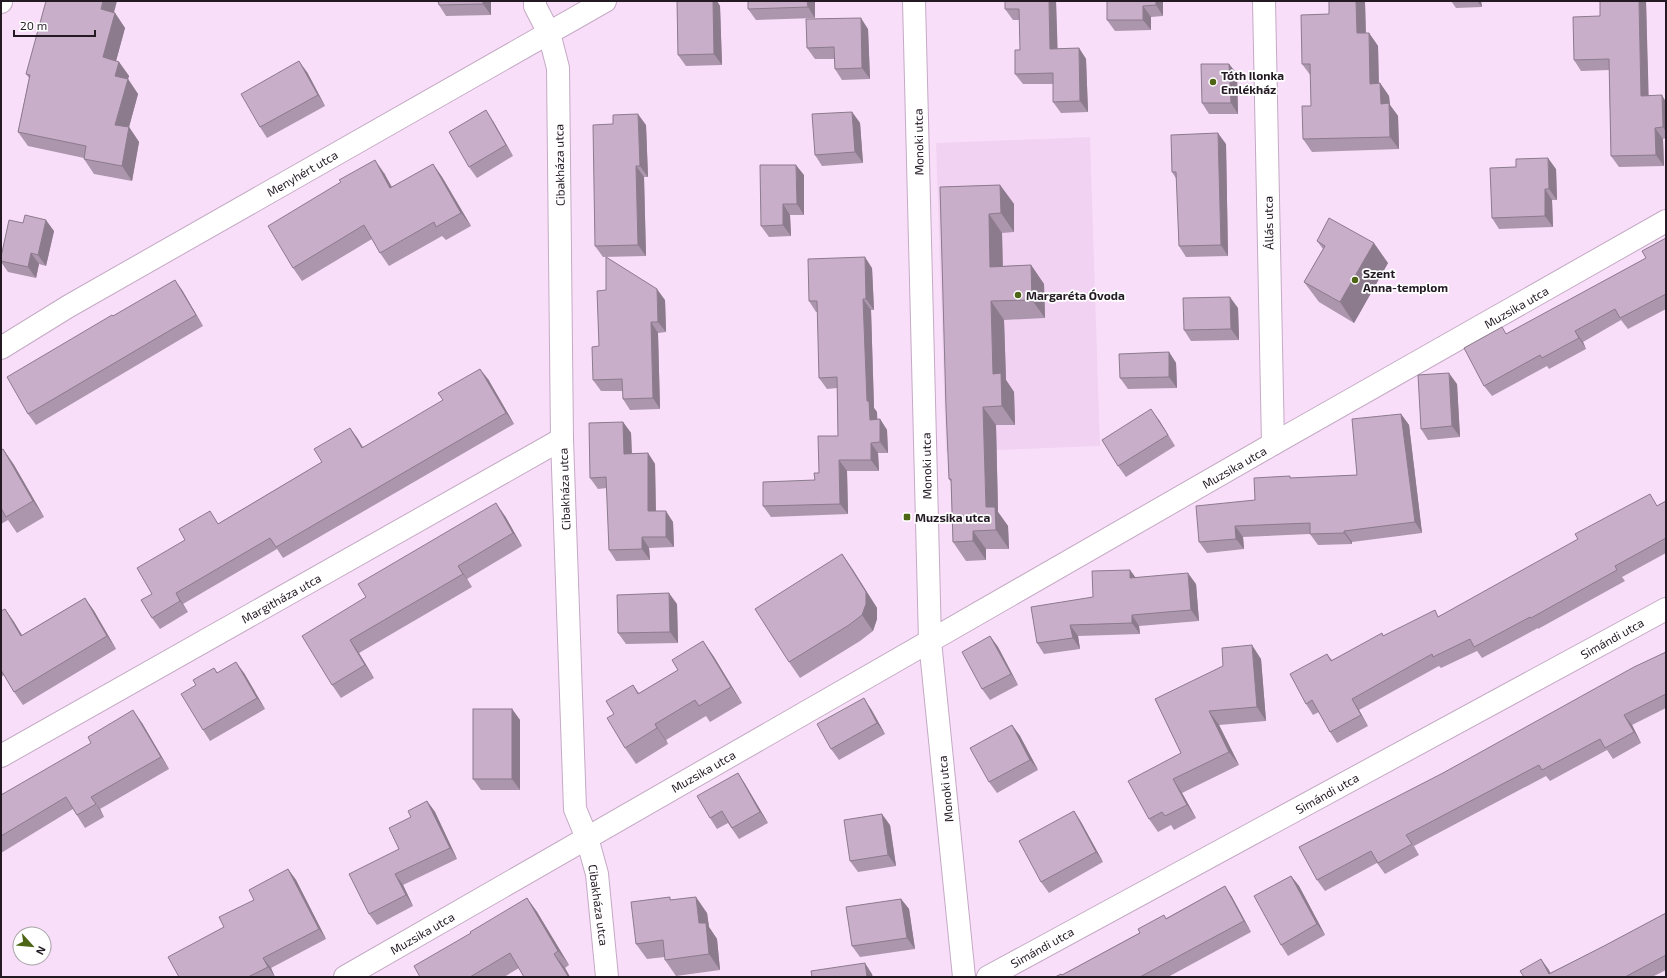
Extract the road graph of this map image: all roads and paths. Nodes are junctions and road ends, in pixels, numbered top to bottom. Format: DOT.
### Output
graph roads {
  1 [pos="535,1"];
  2 [pos="605,1"];
  3 [pos="914,1"];
  4 [pos="1264,1"];
  5 [pos="549,33"];
  6 [pos="1666,221"];
  7 [pos="1,348"];
  8 [pos="562,440"];
  9 [pos="1273,444"];
  10 [pos="1666,609"];
  11 [pos="930,641"];
  12 [pos="1,756"];
  13 [pos="587,838"];
  14 [pos="345,977"];
  15 [pos="607,977"];
  16 [pos="964,977"];
  17 [pos="988,977"];
  1 -- 5 [label="street, Cibakháza utca"];
  2 -- 5 [label="street, Menyhért utca"];
  3 -- 11 [label="street, Monoki utca"];
  4 -- 9 [label="street, Állás utca"];
  5 -- 7 [label="street, Menyhért utca"];
  5 -- 8 [label="street, Cibakháza utca"];
  6 -- 9 [label="street, Muzsika utca"];
  8 -- 12 [label="street, Margitháza utca"];
  8 -- 13 [label="street, Cibakháza utca"];
  9 -- 11 [label="street, Muzsika utca"];
  10 -- 17 [label="street, Simándi utca"];
  11 -- 13 [label="street, Muzsika utca"];
  11 -- 16 [label="street, Monoki utca"];
  13 -- 14 [label="street, Muzsika utca"];
  13 -- 15 [label="street, Cibakháza utca"];
}
